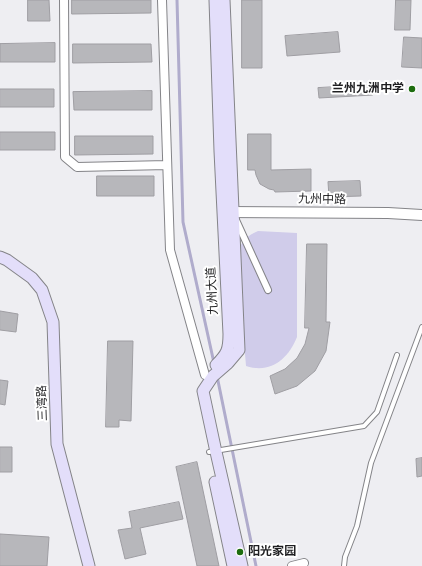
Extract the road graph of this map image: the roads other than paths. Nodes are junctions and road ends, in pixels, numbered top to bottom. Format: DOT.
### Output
graph roads {
  1 [pos="64,0"];
  2 [pos="162,0"];
  3 [pos="216,0"];
  4 [pos="224,0"];
  5 [pos="167,165"];
  6 [pos="228,212"];
  7 [pos="422,215"];
  8 [pos="0,257"];
  9 [pos="268,290"];
  10 [pos="422,327"];
  11 [pos="396,355"];
  12 [pos="209,374"];
  13 [pos="216,451"];
  14 [pos="304,563"];
  15 [pos="89,566"];
  16 [pos="233,566"];
  17 [pos="242,566"];
  18 [pos="292,566"];
  19 [pos="344,566"];
  1 -- 5 [label="street"];
  2 -- 5 [label="street"];
  3 -- 6 [label="main road, 九州大道"];
  4 -- 6 [label="main road"];
  5 -- 12 [label="street"];
  6 -- 7 [label="street, 九州中路"];
  6 -- 9 [label="street"];
  6 -- 12 [label="main road, 九州大道"];
  8 -- 15 [label="main road, 三湾路"];
  10 -- 19 [label="lane"];
  11 -- 13 [label="lane"];
  12 -- 13 [label="main road, 九州大道"];
  13 -- 16 [label="main road, 九州大道"];
  13 -- 17 [label="main road"];
  14 -- 18 [label="street"];
}
